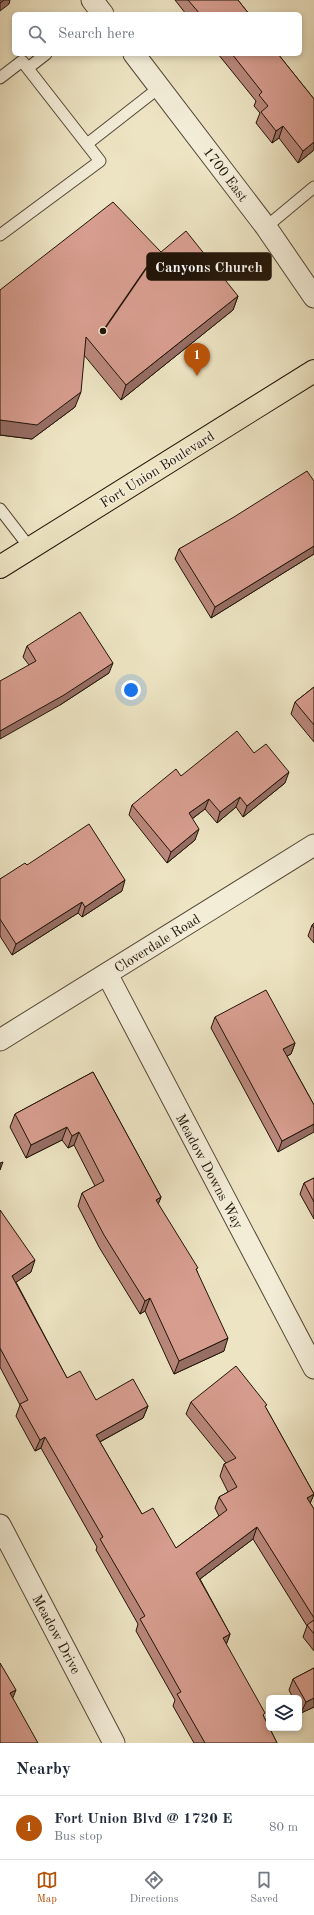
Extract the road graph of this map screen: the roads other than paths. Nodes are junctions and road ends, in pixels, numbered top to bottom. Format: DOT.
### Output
graph roads {
  1 [pos="43,56"];
  2 [pos="136,56"];
  3 [pos="28,68"];
  4 [pos="0,78"];
  5 [pos="160,87"];
  6 [pos="87,144"];
  7 [pos="314,188"];
  8 [pos="266,227"];
  9 [pos="0,235"];
  10 [pos="314,297"];
  11 [pos="314,371"];
  12 [pos="0,509"];
  13 [pos="30,548"];
  14 [pos="0,567"];
  15 [pos="314,846"];
  16 [pos="107,974"];
  17 [pos="0,1040"];
  18 [pos="314,1368"];
  19 [pos="0,1525"];
  20 [pos="114,1743"];
  1 -- 3 [label="lane"];
  2 -- 5 [label="street, 1700 East"];
  3 -- 4 [label="lane"];
  3 -- 6 [label="lane"];
  5 -- 6 [label="lane"];
  5 -- 8 [label="street, 1700 East"];
  6 -- 9 [label="lane"];
  7 -- 8 [label="lane"];
  8 -- 10 [label="street, 1700 East"];
  11 -- 13 [label="main road, Fort Union Boulevard"];
  12 -- 13 [label="lane"];
  13 -- 14 [label="main road, Fort Union Boulevard"];
  15 -- 16 [label="street, Cloverdale Road"];
  16 -- 17 [label="street, Cloverdale Road"];
  16 -- 18 [label="street, Meadow Downs Way"];
  19 -- 20 [label="street, Meadow Drive"];
}
